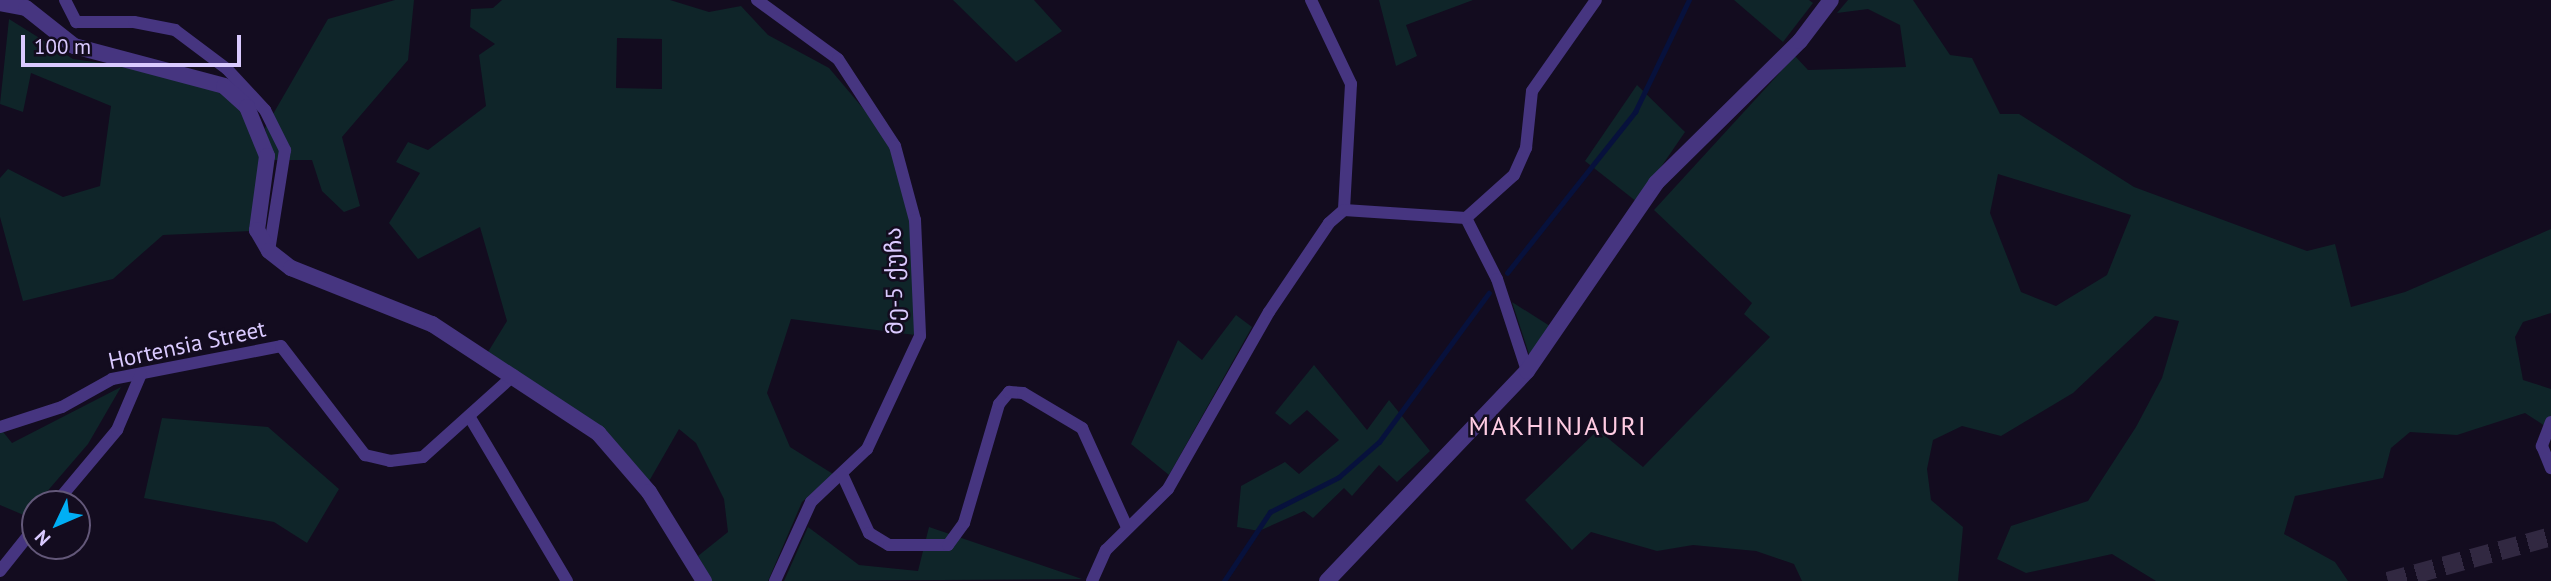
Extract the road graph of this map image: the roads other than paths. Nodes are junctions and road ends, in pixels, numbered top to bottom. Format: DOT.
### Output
graph roads {
  1 [pos="65,0"];
  2 [pos="757,0"];
  3 [pos="1311,0"];
  4 [pos="1596,0"];
  5 [pos="1831,0"];
  6 [pos="0,2"];
  7 [pos="1344,210"];
  8 [pos="1466,218"];
  9 [pos="269,251"];
  10 [pos="1527,371"];
  11 [pos="141,374"];
  12 [pos="514,374"];
  13 [pos="469,416"];
  14 [pos="2551,422"];
  15 [pos="0,427"];
  16 [pos="2551,468"];
  17 [pos="842,474"];
  18 [pos="67,490"];
  19 [pos="1127,527"];
  20 [pos="21,545"];
  21 [pos="0,571"];
  22 [pos="567,581"];
  23 [pos="704,581"];
  24 [pos="775,581"];
  25 [pos="1092,581"];
  26 [pos="1327,581"];
  1 -- 9 [label="street"];
  2 -- 17 [label="street, მე-5 ქუჩა"];
  3 -- 7 [label="street"];
  4 -- 8 [label="street"];
  5 -- 10 [label="street"];
  6 -- 9 [label="street"];
  7 -- 8 [label="street"];
  7 -- 19 [label="street"];
  8 -- 10 [label="street"];
  9 -- 12 [label="street"];
  10 -- 26 [label="street"];
  11 -- 13 [label="street, Hortensia Street"];
  11 -- 15 [label="street, Hortensia Street"];
  11 -- 18 [label="street"];
  12 -- 13 [label="street, Hortensia Street"];
  12 -- 23 [label="street"];
  13 -- 22 [label="street"];
  14 -- 16 [label="street"];
  17 -- 19 [label="street"];
  17 -- 24 [label="street, მე-5 ქუჩა"];
  19 -- 25 [label="street"];
  20 -- 21 [label="street"];
}
